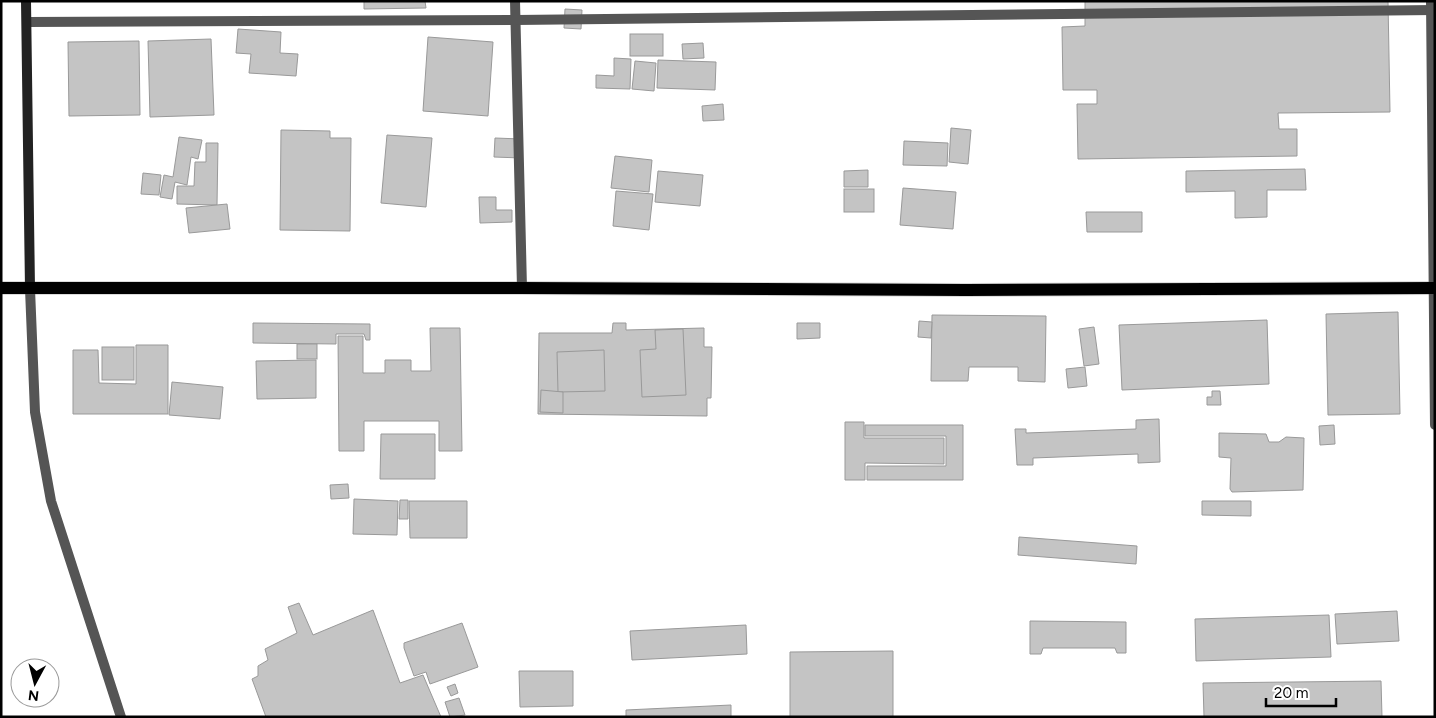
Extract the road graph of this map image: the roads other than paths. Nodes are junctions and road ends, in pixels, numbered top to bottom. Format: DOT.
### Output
graph roads {
  1 [pos="26,1"];
  2 [pos="515,1"];
  3 [pos="1432,7"];
  4 [pos="516,20"];
  5 [pos="27,22"];
  6 [pos="1,288"];
  7 [pos="522,288"];
  8 [pos="1434,288"];
  9 [pos="30,289"];
  10 [pos="1435,425"];
  11 [pos="121,717"];
  1 -- 5 [label="main road"];
  2 -- 4 [label="street"];
  3 -- 4 [label="street"];
  3 -- 8 [label="street"];
  4 -- 5 [label="street"];
  4 -- 7 [label="street"];
  5 -- 9 [label="main road"];
  6 -- 9 [label="main road"];
  7 -- 8 [label="main road"];
  7 -- 9 [label="main road"];
  8 -- 10 [label="street"];
  9 -- 11 [label="street"];
}
